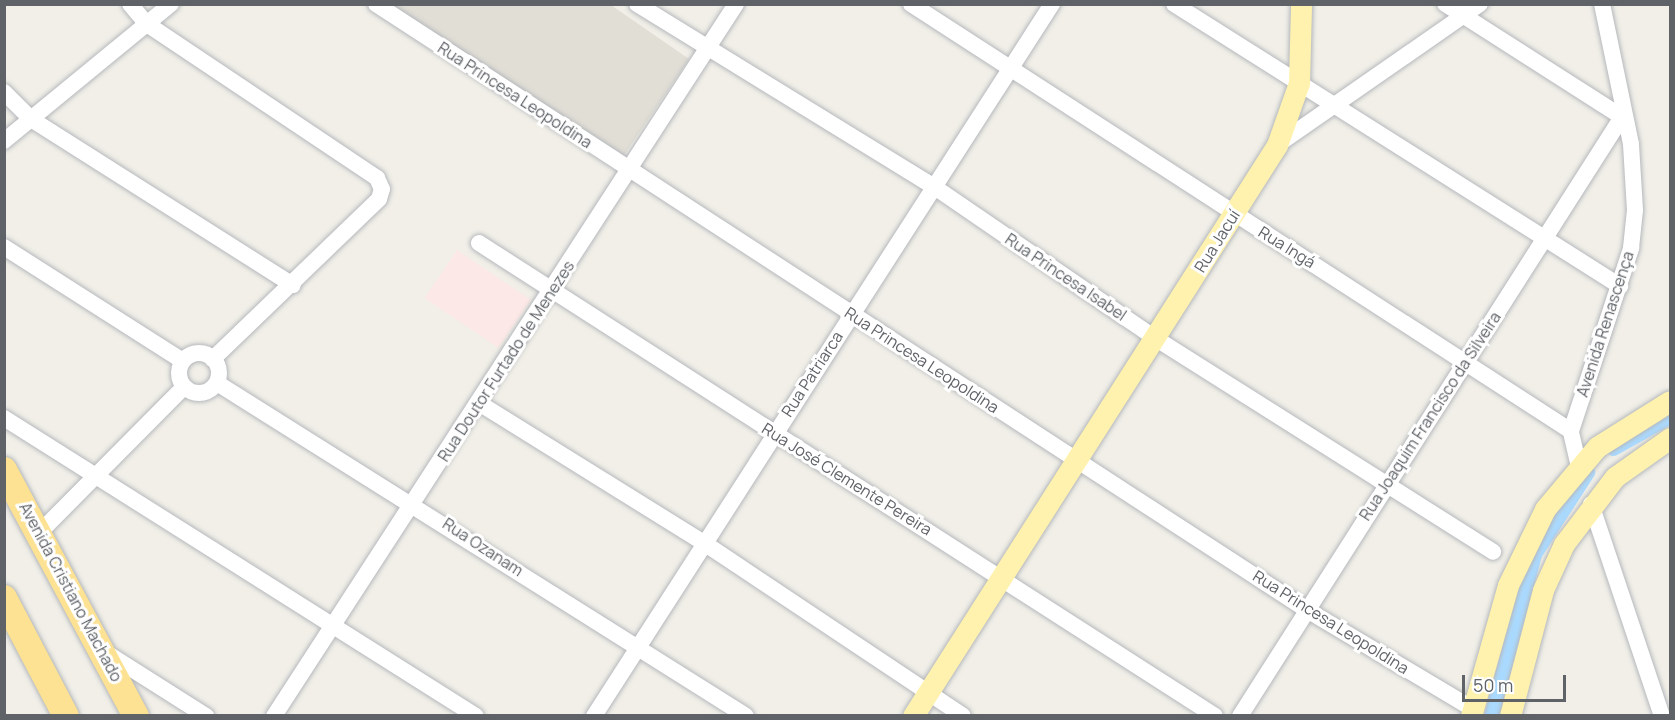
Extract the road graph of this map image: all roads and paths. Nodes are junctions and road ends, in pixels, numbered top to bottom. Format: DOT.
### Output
graph roads {
  1 [pos="130,4"];
  2 [pos="171,4"];
  3 [pos="375,4"];
  4 [pos="637,4"];
  5 [pos="736,4"];
  6 [pos="911,4"];
  7 [pos="1052,4"];
  8 [pos="1174,4"];
  9 [pos="1301,4"];
  10 [pos="1445,4"];
  11 [pos="1480,4"];
  12 [pos="1602,4"];
  13 [pos="1463,16"];
  14 [pos="147,24"];
  15 [pos="708,45"];
  16 [pos="1011,68"];
  17 [pos="1299,83"];
  18 [pos="4,92"];
  19 [pos="1331,104"];
  20 [pos="1622,117"];
  21 [pos="31,119"];
  22 [pos="4,141"];
  23 [pos="1277,145"];
  24 [pos="629,169"];
  25 [pos="933,186"];
  26 [pos="1235,214"];
  27 [pos="1544,236"];
  28 [pos="479,243"];
  29 [pos="4,247"];
  30 [pos="292,285"];
  31 [pos="1620,286"];
  32 [pos="553,292"];
  33 [pos="852,313"];
  34 [pos="1155,338"];
  35 [pos="213,359"];
  36 [pos="1467,360"];
  37 [pos="183,362"];
  38 [pos="217,383"];
  39 [pos="184,387"];
  40 [pos="1671,401"];
  41 [pos="479,403"];
  42 [pos="4,418"];
  43 [pos="1571,431"];
  44 [pos="774,434"];
  45 [pos="1671,438"];
  46 [pos="1080,459"];
  47 [pos="1579,466"];
  48 [pos="4,470"];
  49 [pos="96,474"];
  50 [pos="1386,485"];
  51 [pos="414,502"];
  52 [pos="1591,504"];
  53 [pos="41,531"];
  54 [pos="704,543"];
  55 [pos="1493,552"];
  56 [pos="1005,579"];
  57 [pos="4,598"];
  58 [pos="1307,610"];
  59 [pos="334,625"];
  60 [pos="637,646"];
  61 [pos="104,652"];
  62 [pos="929,692"];
  63 [pos="1472,712"];
  64 [pos="66,716"];
  65 [pos="136,716"];
  66 [pos="206,716"];
  67 [pos="274,716"];
  68 [pos="476,716"];
  69 [pos="594,716"];
  70 [pos="746,716"];
  71 [pos="913,716"];
  72 [pos="963,716"];
  73 [pos="1215,716"];
  74 [pos="1239,716"];
  75 [pos="1510,716"];
  76 [pos="1662,716"];
  1 -- 14 [label="street"];
  2 -- 14 [label="street"];
  3 -- 24 [label="street, Rua Princesa Leopoldina"];
  4 -- 15 [label="street, Rua Princesa Isabel"];
  5 -- 15 [label="street, Rua Doutor Furtado de Menezes"];
  6 -- 16 [label="street, Rua Ingá"];
  7 -- 16 [label="street, Rua Patriarca"];
  8 -- 17 [label="street"];
  9 -- 17 [label="main road, Rua Jacuí"];
  10 -- 13 [label="street"];
  11 -- 13 [label="street"];
  12 -- 20 [label="street, Avenida Renascença"];
  13 -- 19 [label="street"];
  13 -- 20 [label="street"];
  14 -- 21 [label="street"];
  14 -- 30 [label="street"];
  15 -- 24 [label="street, Rua Doutor Furtado de Menezes"];
  15 -- 25 [label="street, Rua Princesa Isabel"];
  16 -- 25 [label="street, Rua Patriarca"];
  16 -- 26 [label="street, Rua Ingá"];
  17 -- 19 [label="street"];
  17 -- 23 [label="main road, Rua Jacuí"];
  18 -- 21 [label="street"];
  19 -- 23 [label="street"];
  19 -- 27 [label="street"];
  20 -- 27 [label="street, Rua Joaquim Francisco da Silveira"];
  20 -- 31 [label="street, Avenida Renascença"];
  21 -- 22 [label="street"];
  21 -- 30 [label="street"];
  23 -- 26 [label="main road, Rua Jacuí"];
  24 -- 32 [label="street, Rua Doutor Furtado de Menezes"];
  24 -- 33 [label="street, Rua Princesa Leopoldina"];
  25 -- 33 [label="street, Rua Patriarca"];
  25 -- 34 [label="street, Rua Princesa Isabel"];
  26 -- 34 [label="main road, Rua Jacuí"];
  26 -- 36 [label="street, Rua Ingá"];
  27 -- 31 [label="street"];
  27 -- 36 [label="street, Rua Joaquim Francisco da Silveira"];
  28 -- 32 [label="street, Rua José Clemente Pereira"];
  29 -- 37 [label="street"];
  30 -- 35 [label="street"];
  31 -- 43 [label="street, Avenida Renascença"];
  32 -- 41 [label="street, Rua Doutor Furtado de Menezes"];
  32 -- 44 [label="street, Rua José Clemente Pereira"];
  33 -- 44 [label="street, Rua Patriarca"];
  33 -- 46 [label="street, Rua Princesa Leopoldina"];
  34 -- 46 [label="main road, Rua Jacuí"];
  34 -- 50 [label="street, Rua Princesa Isabel"];
  35 -- 37 [label="street"];
  35 -- 38 [label="street"];
  36 -- 43 [label="street, Rua Ingá"];
  36 -- 50 [label="street, Rua Joaquim Francisco da Silveira"];
  37 -- 39 [label="street"];
  38 -- 39 [label="street"];
  38 -- 51 [label="street, Rua Ozanam"];
  39 -- 49 [label="street"];
  40 -- 47 [label="main road"];
  41 -- 51 [label="street, Rua Doutor Furtado de Menezes"];
  41 -- 54 [label="street"];
  42 -- 49 [label="street"];
  43 -- 47 [label="street"];
  44 -- 54 [label="street, Rua Patriarca"];
  44 -- 56 [label="street, Rua José Clemente Pereira"];
  45 -- 52 [label="main road"];
  46 -- 56 [label="main road, Rua Jacuí"];
  46 -- 58 [label="street, Rua Princesa Leopoldina"];
  47 -- 63 [label="main road"];
  48 -- 53 [label="highway, Avenida Cristiano Machado"];
  49 -- 53 [label="street"];
  49 -- 59 [label="street"];
  50 -- 55 [label="street, Rua Princesa Isabel"];
  50 -- 58 [label="street, Rua Joaquim Francisco da Silveira"];
  51 -- 59 [label="street, Rua Doutor Furtado de Menezes"];
  51 -- 60 [label="street, Rua Ozanam"];
  52 -- 75 [label="main road"];
  52 -- 76 [label="street"];
  53 -- 61 [label="highway, Avenida Cristiano Machado"];
  54 -- 60 [label="street, Rua Patriarca"];
  54 -- 62 [label="street"];
  56 -- 62 [label="main road, Rua Jacuí"];
  56 -- 73 [label="street, Rua José Clemente Pereira"];
  57 -- 64 [label="highway"];
  58 -- 63 [label="street, Rua Princesa Leopoldina"];
  58 -- 74 [label="street, Rua Joaquim Francisco da Silveira"];
  59 -- 67 [label="street, Rua Doutor Furtado de Menezes"];
  59 -- 68 [label="street"];
  60 -- 69 [label="street, Rua Patriarca"];
  60 -- 70 [label="street, Rua Ozanam"];
  61 -- 65 [label="highway, Avenida Cristiano Machado"];
  61 -- 66 [label="street"];
  62 -- 71 [label="main road, Rua Jacuí"];
  62 -- 72 [label="street"];
}
